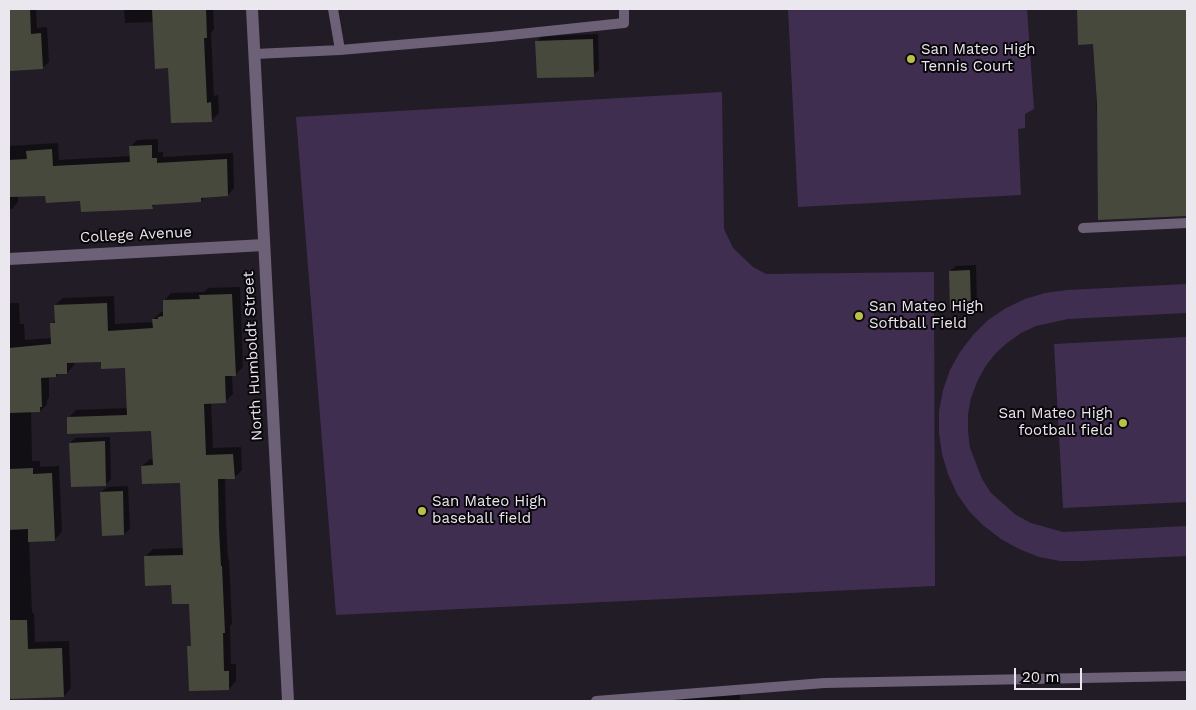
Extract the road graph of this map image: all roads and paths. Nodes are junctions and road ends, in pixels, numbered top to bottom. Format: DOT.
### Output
graph roads {
  1 [pos="252,9"];
  2 [pos="333,9"];
  3 [pos="624,9"];
  4 [pos="340,50"];
  5 [pos="254,54"];
  6 [pos="1187,223"];
  7 [pos="1083,228"];
  8 [pos="264,244"];
  9 [pos="9,259"];
  10 [pos="1187,676"];
  11 [pos="288,701"];
  12 [pos="596,701"];
  1 -- 5 [label="street, North Humboldt Street"];
  2 -- 4 [label="lane"];
  3 -- 4 [label="lane"];
  4 -- 5 [label="lane"];
  5 -- 8 [label="street, North Humboldt Street"];
  6 -- 7 [label="lane"];
  8 -- 9 [label="street, College Avenue"];
  8 -- 11 [label="street, North Humboldt Street"];
  10 -- 12 [label="lane"];
}
